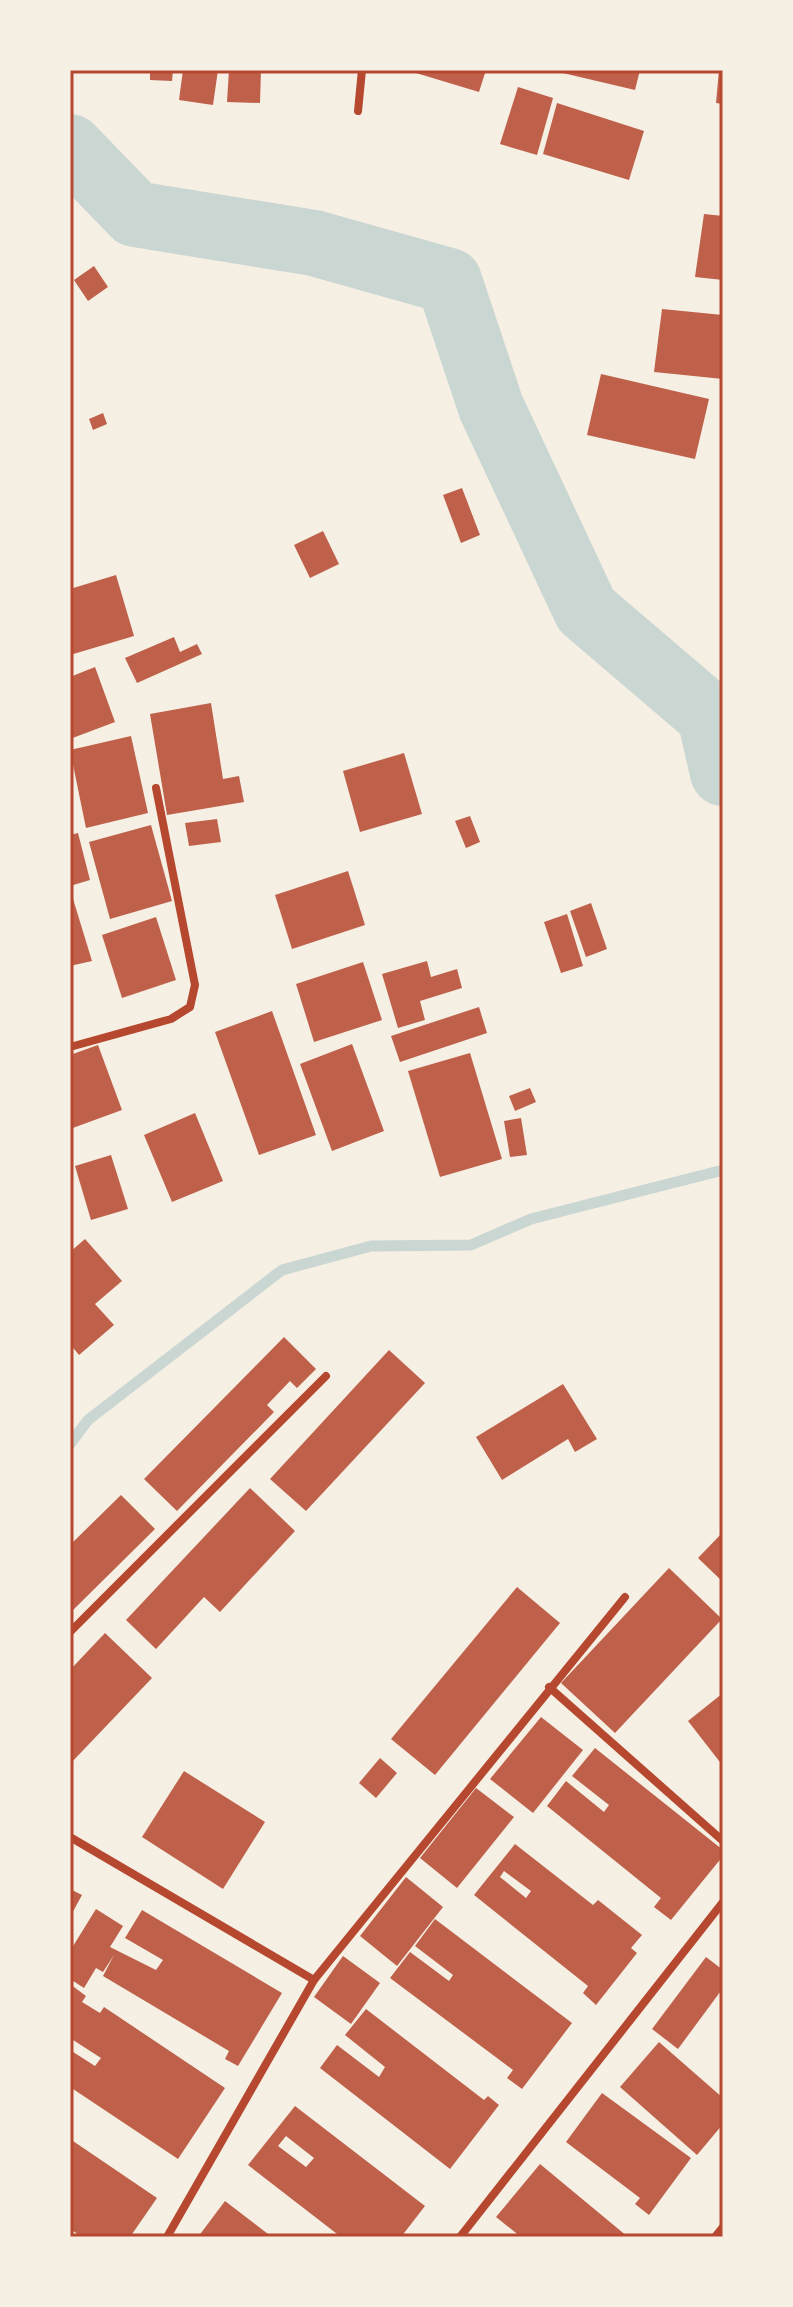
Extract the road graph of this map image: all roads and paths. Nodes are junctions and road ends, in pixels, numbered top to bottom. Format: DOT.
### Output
graph roads {
  1 [pos="362,70"];
  2 [pos="358,111"];
  3 [pos="156,788"];
  4 [pos="70,1047"];
  5 [pos="326,1376"];
  6 [pos="625,1597"];
  7 [pos="70,1632"];
  8 [pos="549,1687"];
  9 [pos="70,1837"];
  10 [pos="723,1841"];
  11 [pos="723,1902"];
  12 [pos="314,1980"];
  13 [pos="723,2227"];
  14 [pos="167,2237"];
  15 [pos="460,2237"];
  16 [pos="715,2237"];
  1 -- 2 [label="street"];
  3 -- 4 [label="street"];
  5 -- 7 [label="street"];
  6 -- 8 [label="street"];
  8 -- 10 [label="street"];
  8 -- 12 [label="street"];
  9 -- 12 [label="street"];
  11 -- 15 [label="street"];
  12 -- 14 [label="street"];
  13 -- 16 [label="street"];
}
